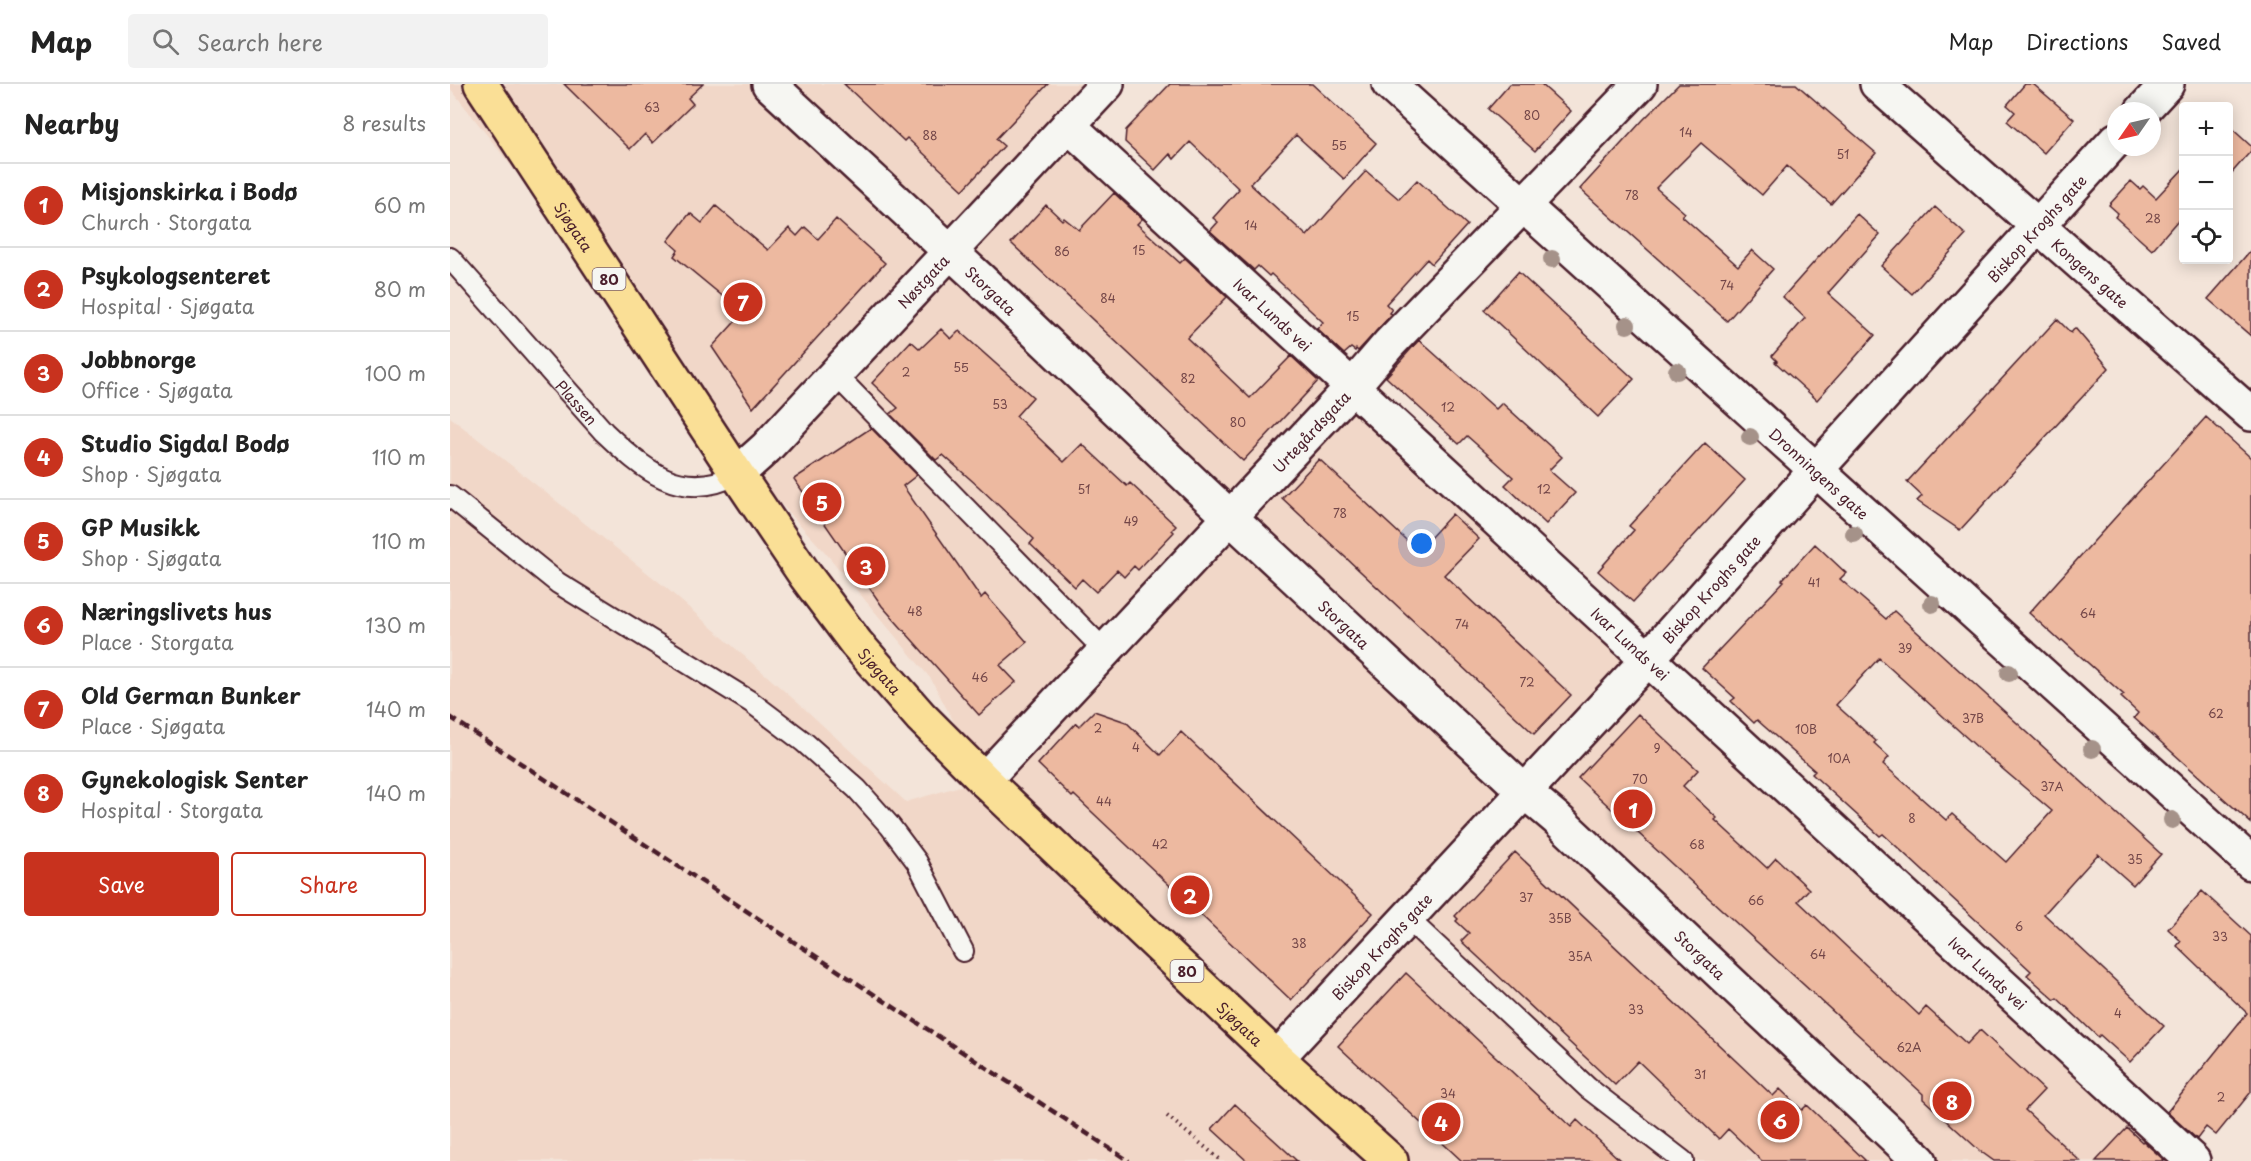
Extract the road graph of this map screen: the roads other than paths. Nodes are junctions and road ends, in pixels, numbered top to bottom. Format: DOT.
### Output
graph roads {
  1 [pos="481,84"];
  2 [pos="769,84"];
  3 [pos="1107,84"];
  4 [pos="1389,84"];
  5 [pos="1640,84"];
  6 [pos="1877,84"];
  7 [pos="2167,84"];
  8 [pos="2150,102"];
  9 [pos="1068,124"];
  10 [pos="2107,151"];
  11 [pos="1522,205"];
  12 [pos="2038,225"];
  13 [pos="949,251"];
  14 [pos="450,258"];
  15 [pos="836,374"];
  16 [pos="1353,386"];
  17 [pos="2251,414"];
  18 [pos="1816,470"];
  19 [pos="737,474"];
  20 [pos="450,496"];
  21 [pos="1231,516"];
  22 [pos="1105,651"];
  23 [pos="1647,660"];
  24 [pos="984,780"];
  25 [pos="1525,792"];
  26 [pos="2251,863"];
  27 [pos="1407,918"];
  28 [pos="963,951"];
  29 [pos="1277,1058"];
  30 [pos="1391,1161"];
  31 [pos="1683,1161"];
  32 [pos="1920,1161"];
  33 [pos="2193,1161"];
  1 -- 19 [label="highway, Sjøgata / 80"];
  2 -- 13 [label="street, Storgata"];
  3 -- 9 [label="street, Nøstgata"];
  4 -- 11 [label="street, Dronningens gate"];
  5 -- 11 [label="street, Urtegårdsgata"];
  6 -- 12 [label="street, Kongens gate"];
  7 -- 8 [label="street"];
  9 -- 13 [label="street, Nøstgata"];
  9 -- 16 [label="street, Ivar Lunds vei"];
  10 -- 12 [label="street, Biskop Kroghs gate"];
  11 -- 16 [label="street, Urtegårdsgata"];
  11 -- 18 [label="street, Dronningens gate"];
  12 -- 17 [label="street, Kongens gate"];
  12 -- 18 [label="street, Biskop Kroghs gate"];
  13 -- 15 [label="street, Nøstgata"];
  13 -- 21 [label="street, Storgata"];
  14 -- 19 [label="lane, Plassen"];
  15 -- 19 [label="street, Nøstgata"];
  15 -- 22 [label="lane"];
  16 -- 21 [label="street, Urtegårdsgata"];
  16 -- 23 [label="street, Ivar Lunds vei"];
  18 -- 23 [label="street, Biskop Kroghs gate"];
  18 -- 26 [label="street, Dronningens gate"];
  19 -- 24 [label="highway, Sjøgata / 80"];
  20 -- 28 [label="lane"];
  21 -- 22 [label="street, Urtegårdsgata"];
  21 -- 25 [label="street, Storgata"];
  22 -- 24 [label="street, Urtegårdsgata"];
  23 -- 25 [label="street, Biskop Kroghs gate"];
  23 -- 33 [label="street, Ivar Lunds vei"];
  24 -- 29 [label="highway, Sjøgata / 80"];
  25 -- 27 [label="street, Biskop Kroghs gate"];
  25 -- 32 [label="street, Storgata"];
  27 -- 29 [label="street, Biskop Kroghs gate"];
  27 -- 31 [label="lane"];
  29 -- 30 [label="highway, Sjøgata / 80"];
}
